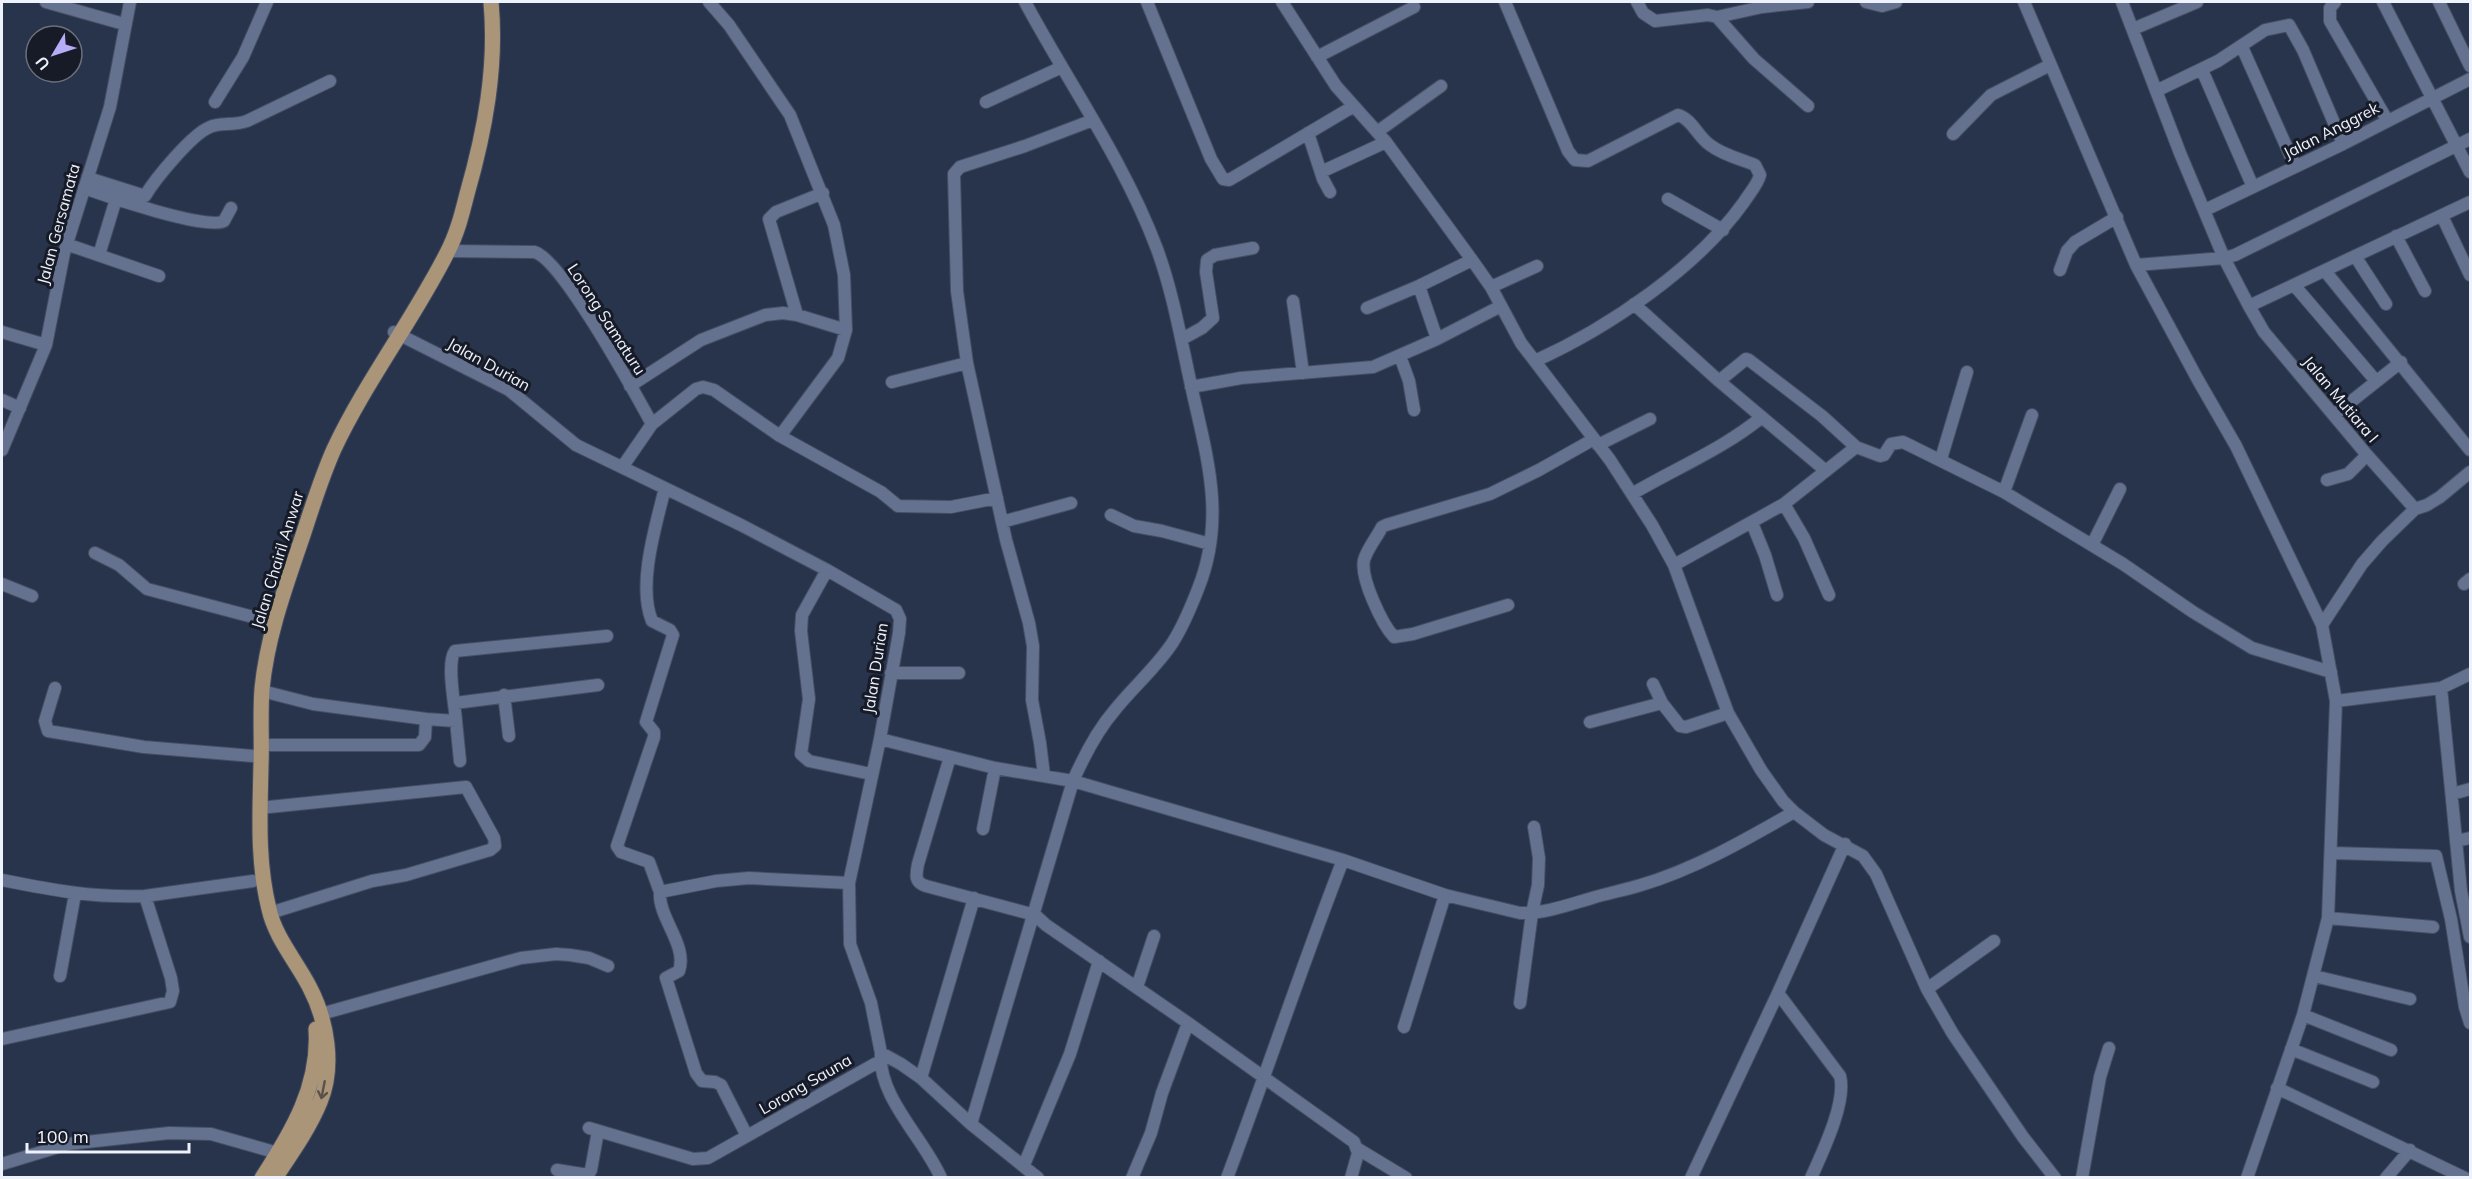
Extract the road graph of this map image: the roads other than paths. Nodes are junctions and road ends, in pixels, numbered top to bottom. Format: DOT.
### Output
graph roads {
  1 [pos="46,2"];
  2 [pos="130,2"];
  3 [pos="267,2"];
  4 [pos="482,2"];
  5 [pos="491,2"];
  6 [pos="709,2"];
  7 [pos="1025,2"];
  8 [pos="1147,2"];
  9 [pos="1282,2"];
  10 [pos="1505,2"];
  11 [pos="1637,2"];
  12 [pos="1705,2"];
  13 [pos="1808,2"];
  14 [pos="1866,2"];
  15 [pos="1896,2"];
  16 [pos="2024,2"];
  17 [pos="2122,2"];
  18 [pos="2197,2"];
  19 [pos="2383,2"];
  20 [pos="2439,2"];
  21 [pos="2332,5"];
  22 [pos="1414,7"];
  23 [pos="1712,16"];
  24 [pos="124,24"];
  25 [pos="2133,29"];
  26 [pos="2242,47"];
  27 [pos="1317,57"];
  28 [pos="2050,64"];
  29 [pos="2470,66"];
  30 [pos="1062,67"];
  31 [pos="2202,70"];
  32 [pos="2470,79"];
  33 [pos="330,81"];
  34 [pos="1441,86"];
  35 [pos="2156,91"];
  36 [pos="2432,98"];
  37 [pos="214,102"];
  38 [pos="986,102"];
  39 [pos="1354,106"];
  40 [pos="1808,106"];
  41 [pos="1093,120"];
  42 [pos="2387,120"];
  43 [pos="1377,132"];
  44 [pos="1308,133"];
  45 [pos="1953,134"];
  46 [pos="2470,139"];
  47 [pos="1386,142"];
  48 [pos="2343,144"];
  49 [pos="2456,146"];
  50 [pos="2295,166"];
  51 [pos="1321,172"];
  52 [pos="2470,172"];
  53 [pos="86,183"];
  54 [pos="2253,187"];
  55 [pos="1330,192"];
  56 [pos="823,193"];
  57 [pos="116,199"];
  58 [pos="1668,199"];
  59 [pos="143,201"];
  60 [pos="2470,201"];
  61 [pos="231,208"];
  62 [pos="2205,210"];
  63 [pos="2442,216"];
  64 [pos="2117,217"];
  65 [pos="1723,230"];
  66 [pos="2396,236"];
  67 [pos="66,244"];
  68 [pos="1253,248"];
  69 [pos="448,251"];
  70 [pos="99,255"];
  71 [pos="2355,256"];
  72 [pos="2224,258"];
  73 [pos="1472,260"];
  74 [pos="2136,265"];
  75 [pos="1537,266"];
  76 [pos="2060,270"];
  77 [pos="2325,271"];
  78 [pos="2470,275"];
  79 [pos="159,276"];
  80 [pos="2294,285"];
  81 [pos="1419,286"];
  82 [pos="1491,287"];
  83 [pos="2425,291"];
  84 [pos="1293,301"];
  85 [pos="1634,304"];
  86 [pos="2386,304"];
  87 [pos="1501,306"];
  88 [pos="2249,306"];
  89 [pos="1367,308"];
  90 [pos="796,315"];
  91 [pos="846,330"];
  92 [pos="2,332"];
  93 [pos="397,333"];
  94 [pos="1182,339"];
  95 [pos="1437,339"];
  96 [pos="46,345"];
  97 [pos="1400,356"];
  98 [pos="1534,361"];
  99 [pos="2401,362"];
  100 [pos="967,363"];
  101 [pos="1967,372"];
  102 [pos="1303,373"];
  103 [pos="1719,381"];
  104 [pos="2376,381"];
  105 [pos="892,382"];
  106 [pos="630,386"];
  107 [pos="1191,387"];
  108 [pos="2,400"];
  109 [pos="20,408"];
  110 [pos="1414,410"];
  111 [pos="2334,415"];
  112 [pos="2032,416"];
  113 [pos="1762,417"];
  114 [pos="1650,419"];
  115 [pos="652,424"];
  116 [pos="780,436"];
  117 [pos="1596,442"];
  118 [pos="1856,447"];
  119 [pos="2,450"];
  120 [pos="2470,450"];
  121 [pos="2367,455"];
  122 [pos="1941,459"];
  123 [pos="623,466"];
  124 [pos="1826,471"];
  125 [pos="2470,472"];
  126 [pos="2327,480"];
  127 [pos="665,488"];
  128 [pos="2120,489"];
  129 [pos="2004,492"];
  130 [pos="1632,494"];
  131 [pos="996,498"];
  132 [pos="1071,503"];
  133 [pos="1784,504"];
  134 [pos="2415,509"];
  135 [pos="1111,515"];
  136 [pos="1002,522"];
  137 [pos="1752,523"];
  138 [pos="1210,543"];
  139 [pos="2092,545"];
  140 [pos="95,553"];
  141 [pos="1674,565"];
  142 [pos="827,570"];
  143 [pos="2,584"];
  144 [pos="1777,595"];
  145 [pos="1829,595"];
  146 [pos="32,596"];
  147 [pos="1508,605"];
  148 [pos="268,621"];
  149 [pos="2322,624"];
  150 [pos="607,636"];
  151 [pos="2331,672"];
  152 [pos="891,673"];
  153 [pos="959,673"];
  154 [pos="2470,674"];
  155 [pos="1653,684"];
  156 [pos="598,685"];
  157 [pos="55,688"];
  158 [pos="2441,688"];
  159 [pos="262,691"];
  160 [pos="504,695"];
  161 [pos="2336,700"];
  162 [pos="455,703"];
  163 [pos="1662,703"];
  164 [pos="1728,713"];
  165 [pos="426,719"];
  166 [pos="456,721"];
  167 [pos="1590,722"];
  168 [pos="510,736"];
  169 [pos="880,739"];
  170 [pos="257,750"];
  171 [pos="950,757"];
  172 [pos="460,761"];
  173 [pos="995,768"];
  174 [pos="871,774"];
  175 [pos="1044,776"];
  176 [pos="1072,781"];
  177 [pos="2470,789"];
  178 [pos="2451,794"];
  179 [pos="259,808"];
  180 [pos="1794,812"];
  181 [pos="1534,827"];
  182 [pos="983,829"];
  183 [pos="2470,838"];
  184 [pos="2456,841"];
  185 [pos="1845,844"];
  186 [pos="2332,853"];
  187 [pos="1343,860"];
  188 [pos="2,880"];
  189 [pos="253,880"];
  190 [pos="849,883"];
  191 [pos="2466,890"];
  192 [pos="660,892"];
  193 [pos="75,894"];
  194 [pos="1445,895"];
  195 [pos="145,896"];
  196 [pos="974,898"];
  197 [pos="270,913"];
  198 [pos="1532,913"];
  199 [pos="1035,915"];
  200 [pos="2328,918"];
  201 [pos="2433,927"];
  202 [pos="1154,936"];
  203 [pos="2470,937"];
  204 [pos="1994,940"];
  205 [pos="1099,961"];
  206 [pos="608,966"];
  207 [pos="60,976"];
  208 [pos="2314,976"];
  209 [pos="1137,987"];
  210 [pos="1928,989"];
  211 [pos="1778,993"];
  212 [pos="2410,999"];
  213 [pos="1520,1003"];
  214 [pos="321,1014"];
  215 [pos="2303,1015"];
  216 [pos="1188,1023"];
  217 [pos="2470,1023"];
  218 [pos="1404,1027"];
  219 [pos="2,1039"];
  220 [pos="2109,1048"];
  221 [pos="2291,1049"];
  222 [pos="2391,1050"];
  223 [pos="880,1057"];
  224 [pos="921,1078"];
  225 [pos="1265,1078"];
  226 [pos="2373,1082"];
  227 [pos="2277,1088"];
  228 [pos="971,1124"];
  229 [pos="747,1136"];
  230 [pos="1358,1149"];
  231 [pos="2410,1150"];
  232 [pos="278,1153"];
  233 [pos="2,1164"];
  234 [pos="1024,1165"];
  235 [pos="557,1170"];
  236 [pos="262,1178"];
  237 [pos="275,1178"];
  238 [pos="941,1178"];
  239 [pos="1038,1178"];
  240 [pos="1132,1178"];
  241 [pos="1227,1178"];
  242 [pos="1351,1178"];
  243 [pos="1406,1178"];
  244 [pos="1691,1178"];
  245 [pos="1811,1178"];
  246 [pos="2055,1178"];
  247 [pos="2082,1178"];
  248 [pos="2247,1178"];
  249 [pos="2386,1178"];
  250 [pos="2465,1178"];
  1 -- 24 [label="street"];
  2 -- 24 [label="street, Jalan Gersamata"];
  3 -- 37 [label="street"];
  4 -- 93 [label="main road, Jalan Chairil Anwar"];
  5 -- 69 [label="main road, Jalan Chairil Anwar"];
  6 -- 56 [label="street"];
  7 -- 30 [label="street"];
  8 -- 44 [label="street"];
  9 -- 27 [label="street"];
  10 -- 65 [label="street"];
  11 -- 23 [label="street"];
  12 -- 23 [label="street"];
  13 -- 23 [label="street"];
  14 -- 15 [label="street"];
  16 -- 28 [label="street"];
  17 -- 25 [label="street, Jalan Mutiara I"];
  18 -- 25 [label="street"];
  19 -- 36 [label="street"];
  20 -- 29 [label="street"];
  21 -- 42 [label="street"];
  22 -- 27 [label="street"];
  23 -- 40 [label="street"];
  24 -- 53 [label="street, Jalan Gersamata"];
  25 -- 35 [label="street, Jalan Mutiara I"];
  26 -- 31 [label="street"];
  26 -- 48 [label="street"];
  26 -- 50 [label="street"];
  27 -- 39 [label="street"];
  28 -- 45 [label="street"];
  28 -- 64 [label="street"];
  30 -- 38 [label="street"];
  30 -- 41 [label="street"];
  31 -- 35 [label="street"];
  31 -- 54 [label="street"];
  32 -- 36 [label="street, Jalan Anggrek"];
  33 -- 59 [label="street"];
  34 -- 43 [label="street"];
  35 -- 62 [label="street, Jalan Mutiara I"];
  36 -- 42 [label="street, Jalan Anggrek"];
  36 -- 49 [label="street"];
  39 -- 43 [label="street"];
  39 -- 44 [label="street"];
  41 -- 94 [label="street"];
  41 -- 100 [label="street"];
  42 -- 48 [label="street, Jalan Anggrek"];
  43 -- 47 [label="street"];
  44 -- 51 [label="street"];
  46 -- 49 [label="street"];
  47 -- 51 [label="street"];
  47 -- 73 [label="street"];
  48 -- 50 [label="street, Jalan Anggrek"];
  49 -- 52 [label="street"];
  49 -- 72 [label="street"];
  50 -- 54 [label="street, Jalan Anggrek"];
  51 -- 55 [label="street"];
  53 -- 57 [label="street"];
  53 -- 59 [label="street"];
  53 -- 67 [label="street, Jalan Gersamata"];
  54 -- 62 [label="street, Jalan Anggrek"];
  56 -- 90 [label="street"];
  56 -- 91 [label="street"];
  57 -- 59 [label="street"];
  57 -- 70 [label="street"];
  58 -- 65 [label="street"];
  59 -- 61 [label="street"];
  60 -- 63 [label="street"];
  62 -- 72 [label="street, Jalan Mutiara I"];
  63 -- 66 [label="street"];
  63 -- 78 [label="street"];
  64 -- 74 [label="street"];
  64 -- 76 [label="street"];
  65 -- 85 [label="street"];
  66 -- 71 [label="street"];
  66 -- 83 [label="street"];
  67 -- 70 [label="street"];
  67 -- 96 [label="street, Jalan Gersamata"];
  68 -- 94 [label="street"];
  69 -- 93 [label="main road, Jalan Chairil Anwar"];
  69 -- 106 [label="street, Lorong Samaturu"];
  70 -- 79 [label="street"];
  71 -- 77 [label="street"];
  71 -- 86 [label="street"];
  72 -- 74 [label="street"];
  72 -- 88 [label="street, Jalan Mutiara I"];
  73 -- 81 [label="street"];
  73 -- 82 [label="street"];
  74 -- 149 [label="street"];
  75 -- 82 [label="street"];
  77 -- 80 [label="street"];
  77 -- 99 [label="street"];
  80 -- 88 [label="street"];
  80 -- 104 [label="street"];
  81 -- 89 [label="street"];
  81 -- 95 [label="street"];
  82 -- 87 [label="street"];
  84 -- 102 [label="street"];
  85 -- 98 [label="street"];
  85 -- 103 [label="street"];
  87 -- 95 [label="street"];
  87 -- 98 [label="street"];
  88 -- 111 [label="street, Jalan Mutiara I"];
  90 -- 91 [label="street"];
  90 -- 106 [label="street"];
  91 -- 116 [label="street"];
  92 -- 96 [label="street"];
  93 -- 123 [label="street, Jalan Durian"];
  93 -- 148 [label="main road, Jalan Chairil Anwar"];
  93 -- 159 [label="main road, Jalan Chairil Anwar"];
  94 -- 107 [label="street"];
  95 -- 97 [label="street"];
  96 -- 109 [label="street, Jalan Gersamata"];
  97 -- 102 [label="street"];
  97 -- 110 [label="street"];
  98 -- 117 [label="street"];
  99 -- 104 [label="street"];
  99 -- 120 [label="street"];
  100 -- 105 [label="street"];
  100 -- 131 [label="street"];
  101 -- 122 [label="street"];
  102 -- 107 [label="street"];
  103 -- 113 [label="street"];
  103 -- 118 [label="street"];
  104 -- 111 [label="street"];
  106 -- 115 [label="street, Lorong Samaturu"];
  107 -- 138 [label="street"];
  108 -- 109 [label="street"];
  109 -- 119 [label="street, Jalan Gersamata"];
  111 -- 121 [label="street, Jalan Mutiara I"];
  112 -- 129 [label="street"];
  113 -- 124 [label="street"];
  113 -- 130 [label="street"];
  114 -- 117 [label="street"];
  115 -- 116 [label="street"];
  115 -- 123 [label="street"];
  116 -- 131 [label="street"];
  117 -- 130 [label="street"];
  117 -- 147 [label="street"];
  118 -- 122 [label="street"];
  118 -- 124 [label="street"];
  121 -- 126 [label="street"];
  121 -- 134 [label="street, Jalan Mutiara I"];
  122 -- 129 [label="street"];
  123 -- 127 [label="street, Jalan Durian"];
  124 -- 133 [label="street"];
  125 -- 134 [label="street"];
  127 -- 142 [label="street, Jalan Durian"];
  127 -- 192 [label="street"];
  128 -- 139 [label="street"];
  129 -- 139 [label="street"];
  130 -- 141 [label="street"];
  131 -- 136 [label="street"];
  132 -- 136 [label="street"];
  133 -- 137 [label="street"];
  133 -- 145 [label="street"];
  134 -- 149 [label="street"];
  135 -- 138 [label="street"];
  136 -- 175 [label="street"];
  137 -- 141 [label="street"];
  137 -- 144 [label="street"];
  138 -- 176 [label="street"];
  139 -- 151 [label="street"];
  140 -- 148 [label="street"];
  141 -- 164 [label="street"];
  142 -- 152 [label="street, Jalan Durian"];
  142 -- 174 [label="street"];
  143 -- 146 [label="street"];
  148 -- 170 [label="main road, Jalan Chairil Anwar"];
  149 -- 151 [label="street"];
  150 -- 162 [label="street"];
  151 -- 161 [label="street"];
  152 -- 153 [label="street"];
  152 -- 169 [label="street, Jalan Durian"];
  154 -- 158 [label="street"];
  155 -- 163 [label="street"];
  156 -- 160 [label="street"];
  157 -- 170 [label="street"];
  158 -- 161 [label="street"];
  158 -- 178 [label="street"];
  159 -- 165 [label="street"];
  159 -- 170 [label="main road, Jalan Chairil Anwar"];
  160 -- 162 [label="street"];
  160 -- 168 [label="street"];
  161 -- 186 [label="street"];
  162 -- 166 [label="street"];
  163 -- 164 [label="street"];
  163 -- 167 [label="street"];
  164 -- 180 [label="street"];
  165 -- 166 [label="street"];
  165 -- 170 [label="street"];
  166 -- 172 [label="street"];
  169 -- 171 [label="street"];
  169 -- 174 [label="street, Jalan Durian"];
  170 -- 179 [label="main road, Jalan Chairil Anwar"];
  170 -- 189 [label="main road, Jalan Chairil Anwar"];
  171 -- 173 [label="street"];
  171 -- 196 [label="street"];
  173 -- 175 [label="street"];
  173 -- 182 [label="street"];
  174 -- 190 [label="street, Jalan Durian"];
  175 -- 176 [label="street"];
  176 -- 187 [label="street"];
  176 -- 199 [label="street"];
  177 -- 178 [label="street"];
  178 -- 184 [label="street"];
  179 -- 197 [label="main road, Jalan Chairil Anwar"];
  179 -- 197 [label="street"];
  180 -- 185 [label="street"];
  180 -- 198 [label="street"];
  181 -- 198 [label="street"];
  183 -- 184 [label="street"];
  184 -- 191 [label="street"];
  185 -- 210 [label="street"];
  185 -- 211 [label="street"];
  186 -- 200 [label="street"];
  186 -- 217 [label="street"];
  187 -- 194 [label="street"];
  187 -- 225 [label="street"];
  188 -- 193 [label="street"];
  189 -- 195 [label="street"];
  189 -- 232 [label="main road, Jalan Chairil Anwar"];
  190 -- 192 [label="street"];
  190 -- 223 [label="street, Jalan Durian"];
  191 -- 203 [label="street"];
  192 -- 229 [label="street"];
  193 -- 195 [label="street"];
  193 -- 207 [label="street"];
  194 -- 198 [label="street"];
  194 -- 218 [label="street"];
  195 -- 219 [label="street"];
  196 -- 199 [label="street"];
  196 -- 224 [label="street"];
  197 -- 214 [label="main road, Jalan Chairil Anwar"];
  198 -- 213 [label="street"];
  199 -- 205 [label="street"];
  199 -- 228 [label="street"];
  200 -- 201 [label="street"];
  200 -- 208 [label="street"];
  202 -- 209 [label="street"];
  204 -- 210 [label="street"];
  205 -- 209 [label="street"];
  205 -- 234 [label="street"];
  206 -- 214 [label="street"];
  208 -- 212 [label="street"];
  208 -- 215 [label="street"];
  209 -- 216 [label="street"];
  210 -- 246 [label="street"];
  211 -- 244 [label="street"];
  211 -- 245 [label="street"];
  214 -- 237 [label="main road, Jalan Chairil Anwar, one-way"];
  215 -- 221 [label="street"];
  215 -- 222 [label="street"];
  216 -- 225 [label="street"];
  216 -- 240 [label="street"];
  220 -- 247 [label="street"];
  221 -- 226 [label="street"];
  221 -- 227 [label="street"];
  223 -- 224 [label="street"];
  223 -- 229 [label="street, Lorong Sauna"];
  223 -- 238 [label="street, Jalan Durian"];
  224 -- 228 [label="street"];
  225 -- 230 [label="street"];
  225 -- 241 [label="street"];
  227 -- 231 [label="street"];
  227 -- 248 [label="street"];
  228 -- 234 [label="street"];
  229 -- 235 [label="street, Lorong Sauna"];
  230 -- 242 [label="street"];
  230 -- 243 [label="street"];
  231 -- 249 [label="street"];
  231 -- 250 [label="street"];
  232 -- 233 [label="street"];
  232 -- 236 [label="main road, Jalan Chairil Anwar"];
  234 -- 239 [label="street"];
}
